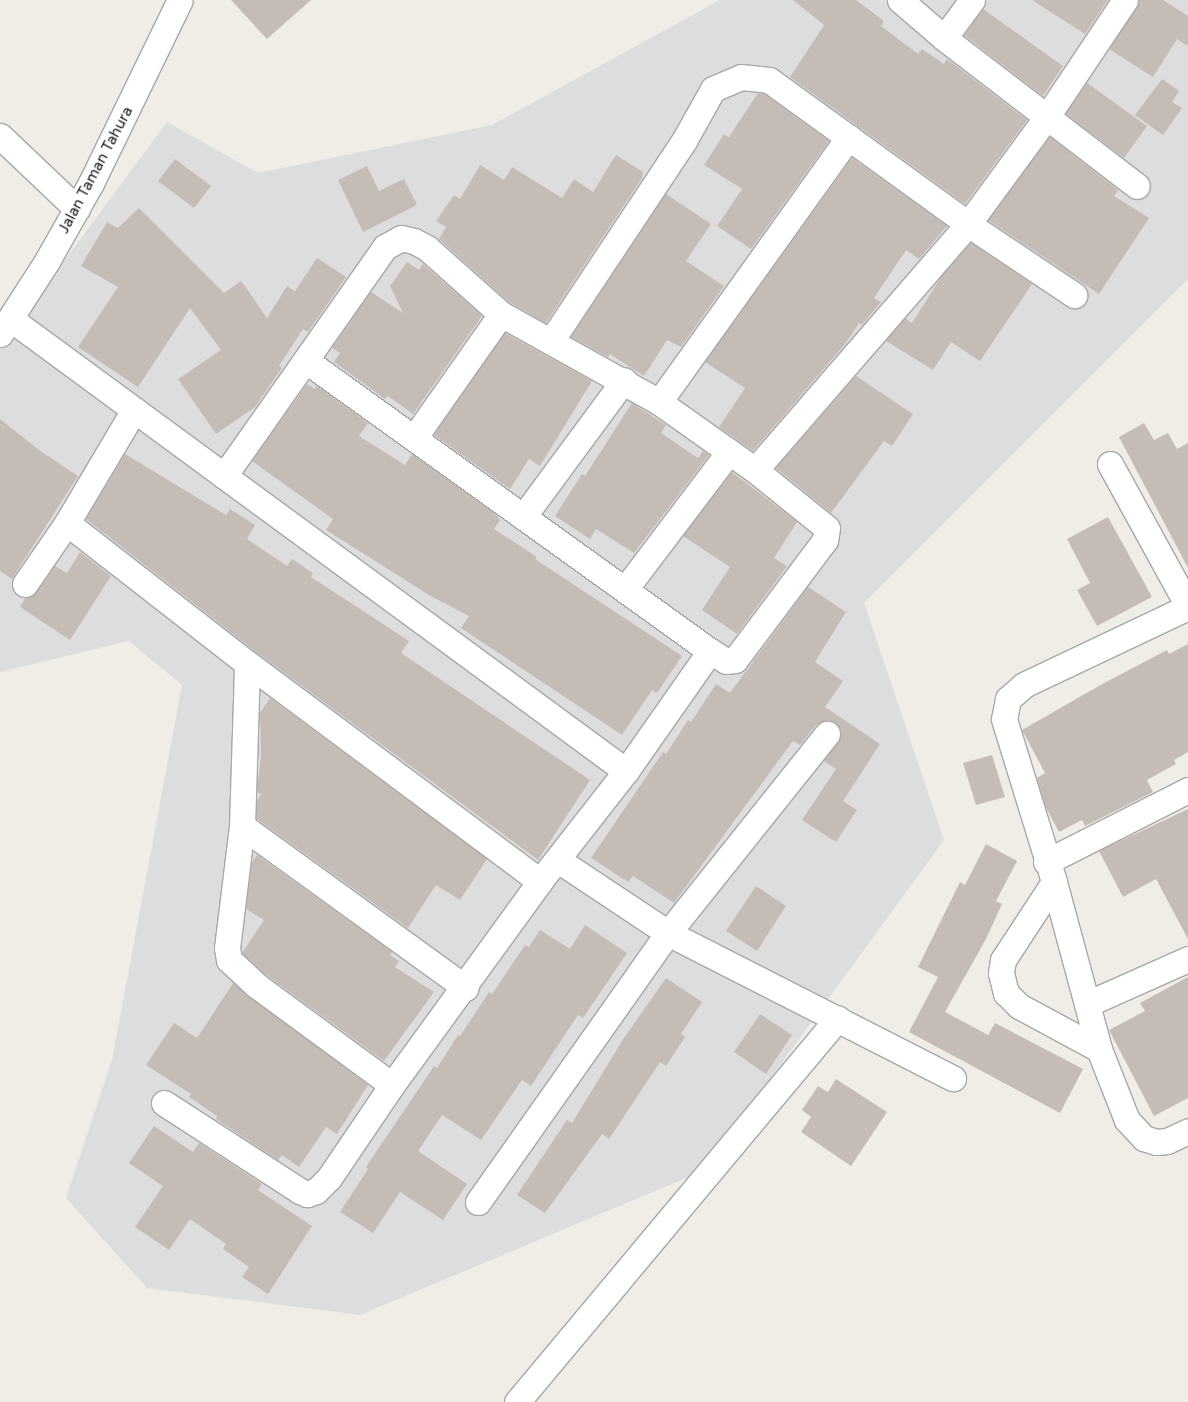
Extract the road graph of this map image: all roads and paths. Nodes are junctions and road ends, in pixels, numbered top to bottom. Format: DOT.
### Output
graph roads {
  1 [pos="180,0"];
  2 [pos="900,0"];
  3 [pos="972,0"];
  4 [pos="1125,0"];
  5 [pos="944,38"];
  6 [pos="1046,118"];
  7 [pos="0,136"];
  8 [pos="848,137"];
  9 [pos="1137,186"];
  10 [pos="77,208"];
  11 [pos="968,224"];
  12 [pos="1074,296"];
  13 [pos="501,314"];
  14 [pos="6,327"];
  15 [pos="551,340"];
  16 [pos="307,361"];
  17 [pos="624,380"];
  18 [pos="659,402"];
  19 [pos="134,410"];
  20 [pos="414,438"];
  21 [pos="730,452"];
  22 [pos="1110,464"];
  23 [pos="755,470"];
  24 [pos="224,476"];
  25 [pos="523,517"];
  26 [pos="67,523"];
  27 [pos="25,584"];
  28 [pos="626,588"];
  29 [pos="1188,607"];
  30 [pos="710,651"];
  31 [pos="247,663"];
  32 [pos="827,734"];
  33 [pos="626,771"];
  34 [pos="1188,790"];
  35 [pos="242,826"];
  36 [pos="558,860"];
  37 [pos="1050,872"];
  38 [pos="540,881"];
  39 [pos="668,933"];
  40 [pos="1188,959"];
  41 [pos="466,988"];
  42 [pos="1087,1004"];
  43 [pos="838,1018"];
  44 [pos="1100,1049"];
  45 [pos="954,1078"];
  46 [pos="392,1085"];
  47 [pos="164,1103"];
  48 [pos="1188,1131"];
  49 [pos="478,1202"];
  50 [pos="517,1402"];
  1 -- 10 [label="street, Jalan Taman Tahura"];
  2 -- 5 [label="street"];
  3 -- 5 [label="street"];
  4 -- 6 [label="street"];
  5 -- 6 [label="street"];
  6 -- 9 [label="street"];
  6 -- 11 [label="street"];
  7 -- 10 [label="street"];
  8 -- 11 [label="street"];
  8 -- 15 [label="street"];
  8 -- 18 [label="street"];
  10 -- 14 [label="street, Jalan Taman Tahura"];
  11 -- 12 [label="street"];
  11 -- 23 [label="street"];
  13 -- 15 [label="street"];
  13 -- 16 [label="street"];
  13 -- 20 [label="street"];
  14 -- 19 [label="street"];
  15 -- 17 [label="street"];
  16 -- 20 [label="street"];
  16 -- 24 [label="street"];
  17 -- 18 [label="street"];
  17 -- 25 [label="street"];
  18 -- 21 [label="street"];
  19 -- 24 [label="street"];
  19 -- 26 [label="street"];
  20 -- 25 [label="street"];
  21 -- 23 [label="street"];
  21 -- 28 [label="street"];
  22 -- 29 [label="street"];
  23 -- 30 [label="street"];
  24 -- 33 [label="street"];
  25 -- 28 [label="street"];
  26 -- 27 [label="street"];
  26 -- 31 [label="street"];
  28 -- 30 [label="street"];
  29 -- 37 [label="street"];
  30 -- 33 [label="street"];
  31 -- 35 [label="street"];
  31 -- 38 [label="street"];
  32 -- 39 [label="street"];
  33 -- 36 [label="street"];
  34 -- 37 [label="street"];
  35 -- 41 [label="street"];
  35 -- 46 [label="street"];
  36 -- 38 [label="street"];
  36 -- 39 [label="street"];
  37 -- 42 [label="street"];
  37 -- 44 [label="street"];
  38 -- 41 [label="street"];
  39 -- 43 [label="street"];
  39 -- 49 [label="street"];
  40 -- 42 [label="street"];
  41 -- 46 [label="street"];
  42 -- 44 [label="street"];
  43 -- 45 [label="street"];
  43 -- 50 [label="street"];
  44 -- 48 [label="street"];
  46 -- 47 [label="street"];
}
